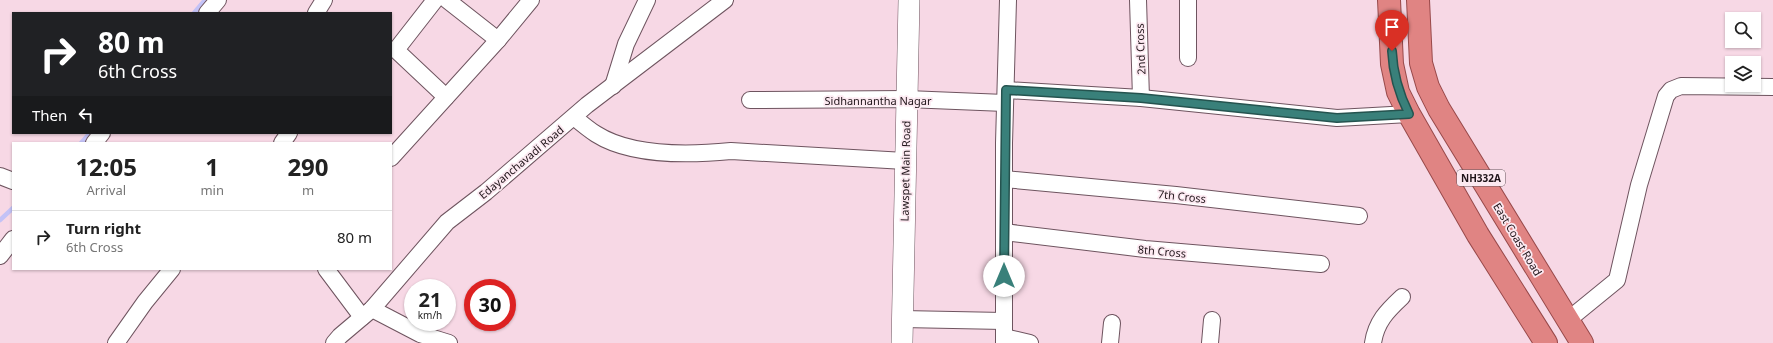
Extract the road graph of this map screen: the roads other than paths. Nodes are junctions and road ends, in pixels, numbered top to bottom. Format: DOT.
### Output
graph roads {
  1 [pos="218,0"];
  2 [pos="324,0"];
  3 [pos="435,0"];
  4 [pos="447,0"];
  5 [pos="531,0"];
  6 [pos="647,0"];
  7 [pos="725,0"];
  8 [pos="909,0"];
  9 [pos="1008,0"];
  10 [pos="1138,0"];
  11 [pos="1188,0"];
  12 [pos="1389,0"];
  13 [pos="1418,0"];
  14 [pos="208,12"];
  15 [pos="317,12"];
  16 [pos="498,40"];
  17 [pos="1188,58"];
  18 [pos="613,86"];
  19 [pos="1773,87"];
  20 [pos="446,97"];
  21 [pos="1006,97"];
  22 [pos="1141,98"];
  23 [pos="907,99"];
  24 [pos="750,100"];
  25 [pos="1409,114"];
  26 [pos="574,117"];
  27 [pos="101,134"];
  28 [pos="95,142"];
  29 [pos="392,157"];
  30 [pos="906,161"];
  31 [pos="0,176"];
  32 [pos="1004,179"];
  33 [pos="12,181"];
  34 [pos="1359,216"];
  35 [pos="1004,232"];
  36 [pos="12,240"];
  37 [pos="0,256"];
  38 [pos="1321,264"];
  39 [pos="171,270"];
  40 [pos="327,270"];
  41 [pos="1402,296"];
  42 [pos="367,313"];
  43 [pos="902,319"];
  44 [pos="1212,320"];
  45 [pos="1568,320"];
  46 [pos="1004,321"];
  47 [pos="1112,323"];
  48 [pos="1004,340"];
  49 [pos="116,343"];
  50 [pos="334,343"];
  51 [pos="449,343"];
  52 [pos="902,343"];
  53 [pos="1030,343"];
  54 [pos="1110,343"];
  55 [pos="1210,343"];
  56 [pos="1373,343"];
  57 [pos="1546,343"];
  58 [pos="1582,343"];
  1 -- 14 [label="street"];
  2 -- 15 [label="street"];
  3 -- 20 [label="street"];
  4 -- 16 [label="street"];
  5 -- 16 [label="street"];
  6 -- 18 [label="street"];
  7 -- 18 [label="street, Edayanchavadi Road"];
  8 -- 23 [label="street, Lawspet Main Road"];
  9 -- 21 [label="street"];
  10 -- 22 [label="street, 2nd Cross"];
  11 -- 17 [label="street"];
  12 -- 25 [label="highway, NH332A"];
  13 -- 45 [label="highway, East Coast Road / NH332A"];
  16 -- 20 [label="street"];
  18 -- 26 [label="street, Edayanchavadi Road"];
  19 -- 45 [label="street"];
  20 -- 29 [label="street"];
  21 -- 22 [label="street, Sidhannantha Nagar"];
  21 -- 23 [label="street, Sidhannantha Nagar"];
  21 -- 32 [label="street"];
  22 -- 25 [label="street, Sidhannantha Nagar"];
  23 -- 24 [label="street, Sidhannantha Nagar"];
  23 -- 30 [label="street, Lawspet Main Road"];
  25 -- 57 [label="highway, NH332A"];
  26 -- 30 [label="street"];
  26 -- 42 [label="street, Edayanchavadi Road"];
  27 -- 28 [label="street"];
  30 -- 43 [label="street, Lawspet Main Road"];
  31 -- 33 [label="street"];
  32 -- 34 [label="street, 7th Cross"];
  32 -- 35 [label="street"];
  35 -- 38 [label="street, 8th Cross"];
  35 -- 46 [label="street"];
  36 -- 37 [label="street"];
  39 -- 49 [label="street"];
  40 -- 42 [label="street"];
  41 -- 56 [label="street"];
  42 -- 50 [label="street, Edayanchavadi Road"];
  42 -- 51 [label="street"];
  43 -- 46 [label="street"];
  43 -- 52 [label="street, Lawspet Main Road"];
  44 -- 55 [label="street"];
  45 -- 58 [label="highway, East Coast Road / NH332A"];
  46 -- 48 [label="street"];
  47 -- 54 [label="street"];
  48 -- 53 [label="street"];
}
